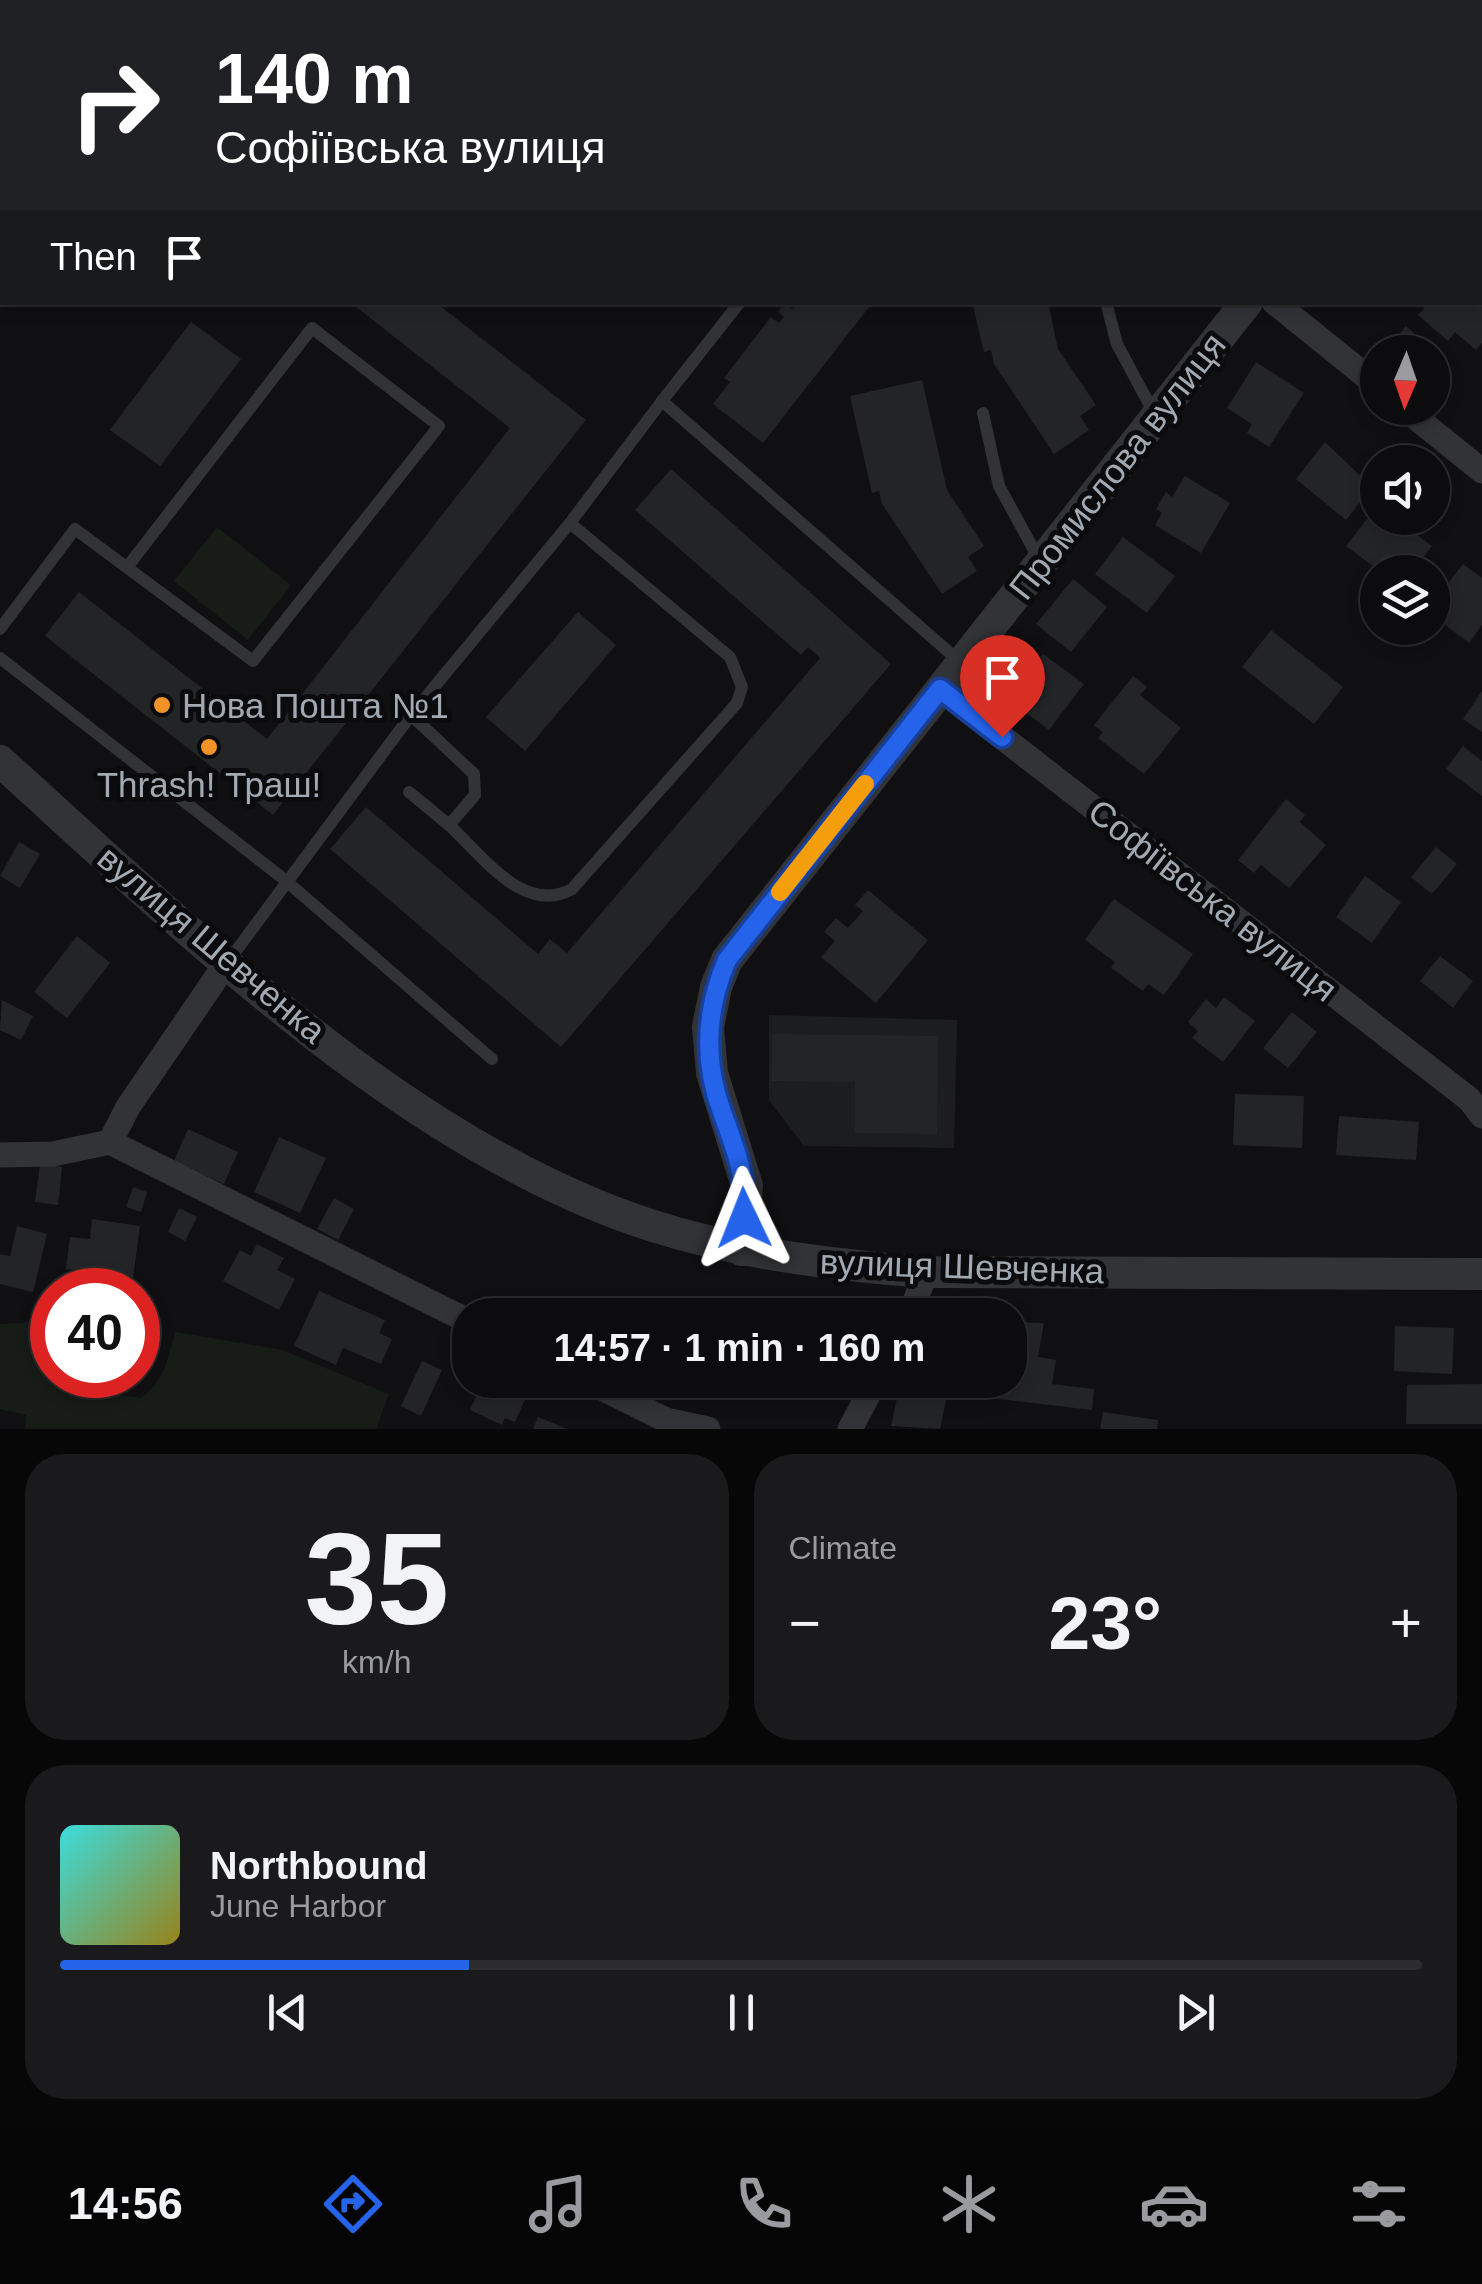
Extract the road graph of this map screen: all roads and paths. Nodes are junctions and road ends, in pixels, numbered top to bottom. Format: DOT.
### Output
graph roads {
  1 [pos="738,305"];
  2 [pos="1107,305"];
  3 [pos="1245,305"];
  4 [pos="1278,305"];
  5 [pos="1360,371"];
  6 [pos="662,401"];
  7 [pos="983,413"];
  8 [pos="1156,418"];
  9 [pos="1425,425"];
  10 [pos="1482,471"];
  11 [pos="570,523"];
  12 [pos="1041,563"];
  13 [pos="128,566"];
  14 [pos="0,629"];
  15 [pos="0,658"];
  16 [pos="961,663"];
  17 [pos="940,689"];
  18 [pos="411,715"];
  19 [pos="0,761"];
  20 [pos="408,792"];
  21 [pos="449,826"];
  22 [pos="285,880"];
  23 [pos="226,965"];
  24 [pos="492,1058"];
  25 [pos="1482,1116"];
  26 [pos="110,1142"];
  27 [pos="0,1155"];
  28 [pos="742,1250"];
  29 [pos="926,1272"];
  30 [pos="1482,1274"];
  31 [pos="916,1298"];
  32 [pos="452,1313"];
  33 [pos="622,1398"];
  34 [pos="866,1398"];
  35 [pos="708,1429"];
  36 [pos="850,1429"];
  1 -- 6 [label="lane"];
  2 -- 8 [label="lane"];
  3 -- 8 [label="street, Промислова вулиця"];
  4 -- 5 [label="street"];
  6 -- 11 [label="lane"];
  6 -- 16 [label="lane"];
  7 -- 12 [label="lane"];
  8 -- 12 [label="street, Промислова вулиця"];
  9 -- 10 [label="street"];
  11 -- 18 [label="lane"];
  11 -- 21 [label="lane"];
  12 -- 16 [label="street, Промислова вулиця"];
  13 -- 13 [label="lane"];
  13 -- 14 [label="lane"];
  15 -- 22 [label="lane"];
  16 -- 17 [label="street, Промислова вулиця"];
  17 -- 25 [label="street, Софіївська вулиця"];
  17 -- 28 [label="street, Промислова вулиця"];
  18 -- 21 [label="lane"];
  18 -- 22 [label="lane"];
  19 -- 23 [label="street, вулиця Шевченка"];
  20 -- 21 [label="lane"];
  22 -- 23 [label="lane"];
  22 -- 24 [label="lane"];
  23 -- 26 [label="street"];
  23 -- 28 [label="street, вулиця Шевченка"];
  26 -- 27 [label="street"];
  26 -- 32 [label="street"];
  28 -- 29 [label="street, вулиця Шевченка"];
  29 -- 30 [label="street, вулиця Шевченка"];
  29 -- 31 [label="street"];
  33 -- 35 [label="street"];
  34 -- 36 [label="street"];
}
